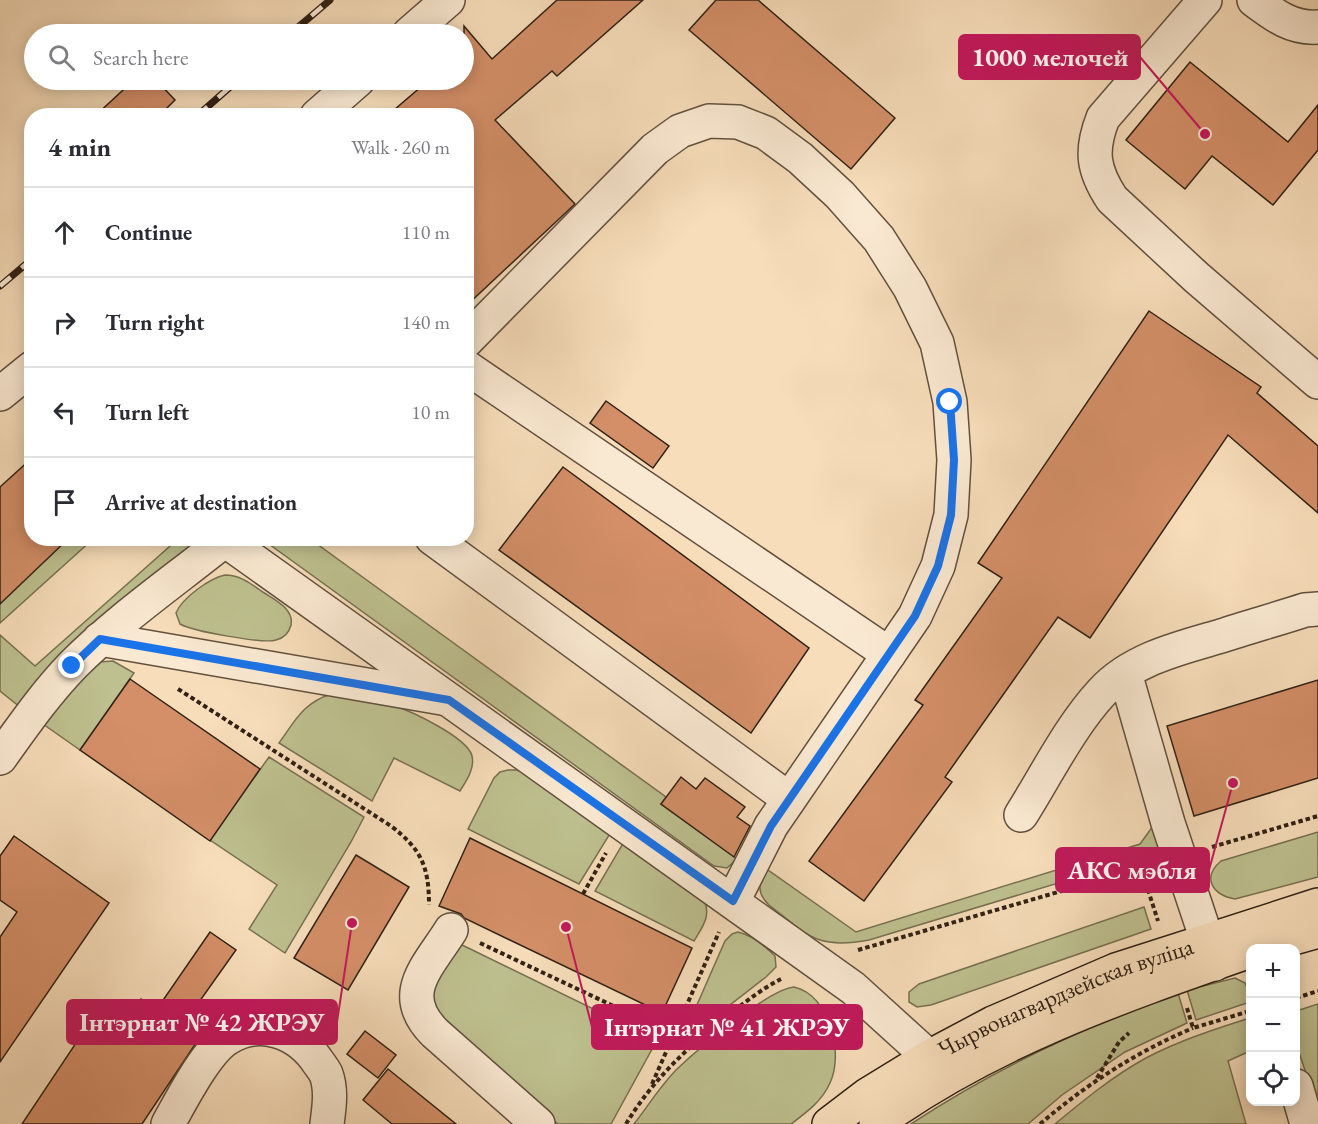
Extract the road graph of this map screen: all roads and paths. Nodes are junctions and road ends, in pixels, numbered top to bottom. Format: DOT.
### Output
graph roads {
  1 [pos="448,0"];
  2 [pos="1204,0"];
  3 [pos="1254,0"];
  4 [pos="420,24"];
  5 [pos="1318,27"];
  6 [pos="347,90"];
  7 [pos="326,108"];
  8 [pos="474,332"];
  9 [pos="474,371"];
  10 [pos="24,376"];
  11 [pos="1318,382"];
  12 [pos="0,394"];
  13 [pos="214,546"];
  14 [pos="233,546"];
  15 [pos="443,546"];
  16 [pos="1318,609"];
  17 [pos="100,639"];
  18 [pos="889,654"];
  19 [pos="1125,673"];
  20 [pos="170,684"];
  21 [pos="449,700"];
  22 [pos="0,759"];
  23 [pos="789,799"];
  24 [pos="1021,815"];
  25 [pos="1318,816"];
  26 [pos="624,823"];
  27 [pos="1179,857"];
  28 [pos="429,882"];
  29 [pos="583,894"];
  30 [pos="733,901"];
  31 [pos="1318,905"];
  32 [pos="451,930"];
  33 [pos="1318,931"];
  34 [pos="1252,944"];
  35 [pos="1246,945"];
  36 [pos="1211,952"];
  37 [pos="816,962"];
  38 [pos="1318,991"];
  39 [pos="1300,997"];
  40 [pos="1186,1006"];
  41 [pos="1246,1012"];
  42 [pos="1193,1028"];
  43 [pos="675,1035"];
  44 [pos="938,1067"];
  45 [pos="649,1091"];
  46 [pos="1300,1100"];
  47 [pos="177,1121"];
  48 [pos="327,1124"];
  49 [pos="538,1124"];
  50 [pos="626,1124"];
  51 [pos="829,1124"];
  52 [pos="876,1124"];
  53 [pos="1040,1124"];
  54 [pos="1307,1124"];
  1 -- 4 [label="lane"];
  2 -- 11 [label="lane"];
  3 -- 5 [label="lane"];
  6 -- 7 [label="lane"];
  8 -- 18 [label="lane"];
  9 -- 18 [label="lane"];
  10 -- 12 [label="lane"];
  13 -- 17 [label="lane"];
  14 -- 21 [label="lane"];
  15 -- 23 [label="lane"];
  16 -- 19 [label="lane"];
  17 -- 21 [label="lane"];
  17 -- 22 [label="lane"];
  18 -- 23 [label="lane"];
  19 -- 24 [label="lane"];
  19 -- 27 [label="lane"];
  20 -- 28 [label="path"];
  21 -- 26 [label="lane"];
  23 -- 30 [label="lane"];
  25 -- 27 [label="path"];
  26 -- 29 [label="path"];
  26 -- 30 [label="lane"];
  27 -- 36 [label="lane"];
  27 -- 37 [label="path"];
  30 -- 37 [label="lane"];
  30 -- 43 [label="path"];
  31 -- 34 [label="main road, Чырвонагвардзейская вуліца"];
  32 -- 43 [label="path"];
  32 -- 49 [label="lane"];
  33 -- 34 [label="main road, Чырвонагвардзейская вуліца"];
  35 -- 36 [label="main road, Чырвонагвардзейская вуліца"];
  36 -- 44 [label="main road, Чырвонагвардзейская вуліца"];
  37 -- 44 [label="lane"];
  37 -- 45 [label="path"];
  38 -- 39 [label="path"];
  40 -- 42 [label="path"];
  41 -- 42 [label="path"];
  42 -- 53 [label="path"];
  43 -- 45 [label="path"];
  44 -- 51 [label="main road, Чырвонагвардзейская вуліца"];
  44 -- 52 [label="main road, Чырвонагвардзейская вуліца"];
  45 -- 50 [label="path"];
  46 -- 54 [label="lane"];
  47 -- 48 [label="lane"];
}
